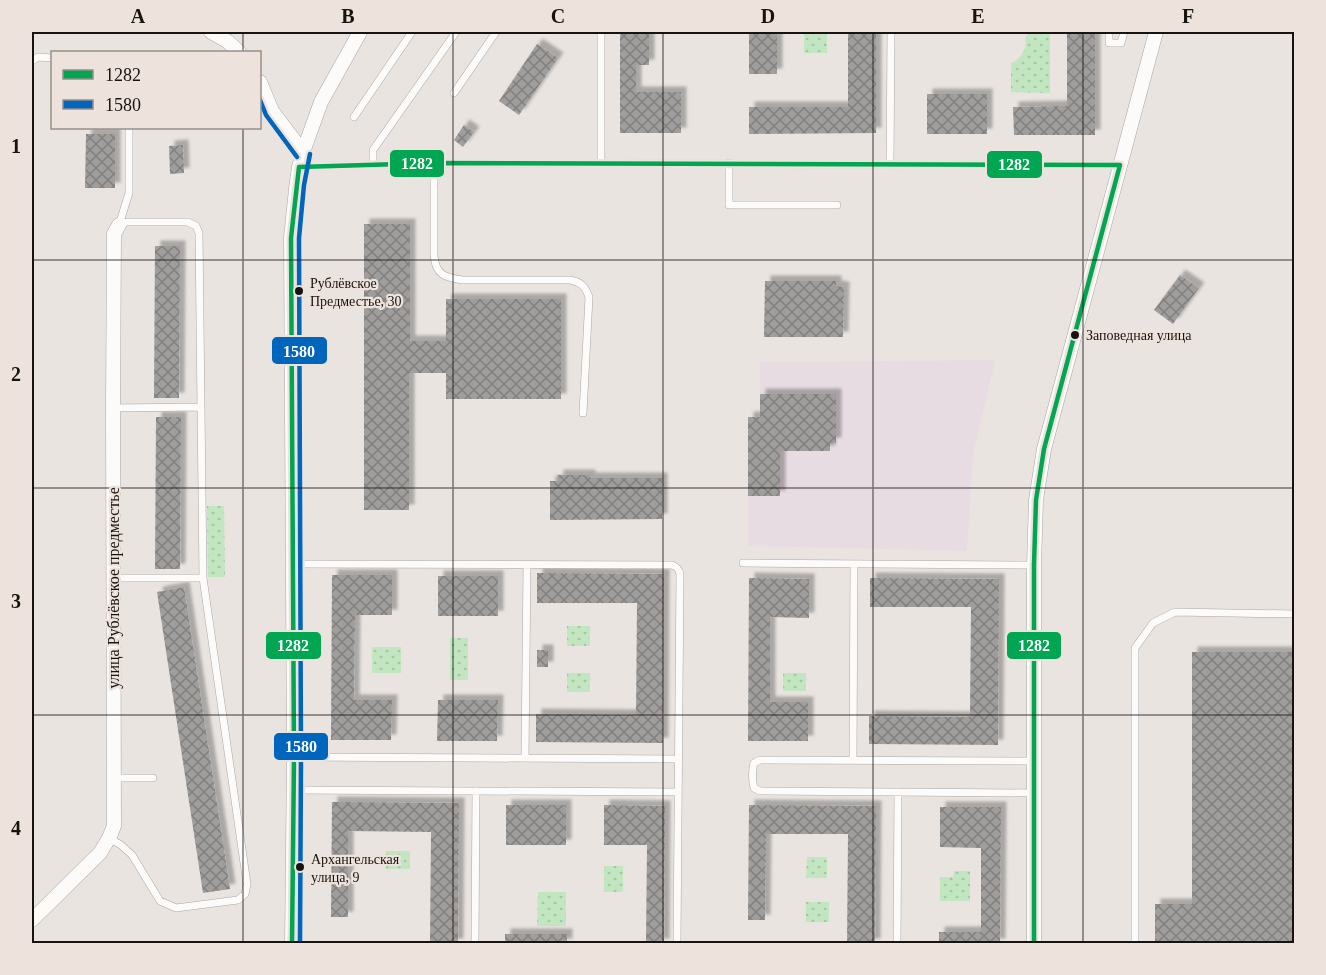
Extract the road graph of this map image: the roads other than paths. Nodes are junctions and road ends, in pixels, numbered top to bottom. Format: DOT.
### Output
graph roads {
  1 [pos="211,32"];
  2 [pos="360,32"];
  3 [pos="412,32"];
  4 [pos="456,32"];
  5 [pos="496,32"];
  6 [pos="601,32"];
  7 [pos="891,32"];
  8 [pos="1109,32"];
  9 [pos="1124,32"];
  10 [pos="1156,32"];
  11 [pos="237,51"];
  12 [pos="51,58"];
  13 [pos="32,61"];
  14 [pos="261,84"];
  15 [pos="454,93"];
  16 [pos="354,117"];
  17 [pos="129,129"];
  18 [pos="303,152"];
  19 [pos="434,163"];
  20 [pos="601,163"];
  21 [pos="729,163"];
  22 [pos="374,164"];
  23 [pos="890,164"];
  24 [pos="1120,165"];
  25 [pos="299,166"];
  26 [pos="837,206"];
  27 [pos="119,225"];
  28 [pos="201,407"];
  29 [pos="113,408"];
  30 [pos="583,412"];
  31 [pos="743,563"];
  32 [pos="292,564"];
  33 [pos="854,564"];
  34 [pos="526,565"];
  35 [pos="1034,565"];
  36 [pos="113,578"];
  37 [pos="203,578"];
  38 [pos="1294,614"];
  39 [pos="294,757"];
  40 [pos="525,758"];
  41 [pos="678,759"];
  42 [pos="853,760"];
  43 [pos="1034,761"];
  44 [pos="114,778"];
  45 [pos="153,778"];
  46 [pos="293,790"];
  47 [pos="476,791"];
  48 [pos="678,792"];
  49 [pos="898,792"];
  50 [pos="1034,793"];
  51 [pos="109,838"];
  52 [pos="32,920"];
  53 [pos="292,944"];
  54 [pos="475,944"];
  55 [pos="677,944"];
  56 [pos="897,944"];
  57 [pos="1034,944"];
  58 [pos="1134,944"];
  1 -- 11 [label="street"];
  2 -- 18 [label="street"];
  3 -- 16 [label="lane"];
  4 -- 22 [label="lane"];
  5 -- 15 [label="lane"];
  6 -- 20 [label="lane"];
  7 -- 23 [label="lane"];
  8 -- 9 [label="lane"];
  10 -- 24 [label="street"];
  12 -- 13 [label="lane"];
  14 -- 18 [label="street"];
  17 -- 27 [label="lane"];
  18 -- 25 [label="street"];
  19 -- 20 [label="lane"];
  19 -- 22 [label="lane"];
  19 -- 30 [label="lane"];
  20 -- 21 [label="lane"];
  21 -- 23 [label="lane"];
  21 -- 26 [label="lane"];
  22 -- 25 [label="lane"];
  23 -- 24 [label="lane"];
  24 -- 35 [label="street"];
  25 -- 32 [label="street"];
  27 -- 28 [label="lane"];
  27 -- 29 [label="street, улица Рублёвское предместье"];
  28 -- 29 [label="lane"];
  28 -- 37 [label="lane"];
  29 -- 36 [label="street, улица Рублёвское предместье"];
  31 -- 33 [label="lane"];
  32 -- 34 [label="lane"];
  32 -- 39 [label="street"];
  33 -- 35 [label="lane"];
  33 -- 42 [label="lane"];
  34 -- 40 [label="lane"];
  34 -- 41 [label="lane"];
  35 -- 43 [label="street"];
  36 -- 37 [label="lane"];
  36 -- 44 [label="street, улица Рублёвское предместье"];
  37 -- 51 [label="lane"];
  38 -- 58 [label="lane"];
  39 -- 40 [label="lane"];
  39 -- 46 [label="street"];
  40 -- 41 [label="lane"];
  41 -- 48 [label="lane"];
  42 -- 43 [label="lane"];
  42 -- 49 [label="lane"];
  43 -- 50 [label="street"];
  44 -- 45 [label="lane"];
  44 -- 51 [label="street, улица Рублёвское предместье"];
  46 -- 47 [label="lane"];
  46 -- 53 [label="street"];
  47 -- 48 [label="lane"];
  47 -- 54 [label="lane"];
  48 -- 55 [label="lane"];
  49 -- 50 [label="lane"];
  49 -- 56 [label="lane"];
  50 -- 57 [label="street"];
  51 -- 52 [label="street, улица Рублёвское предместье"];
}
